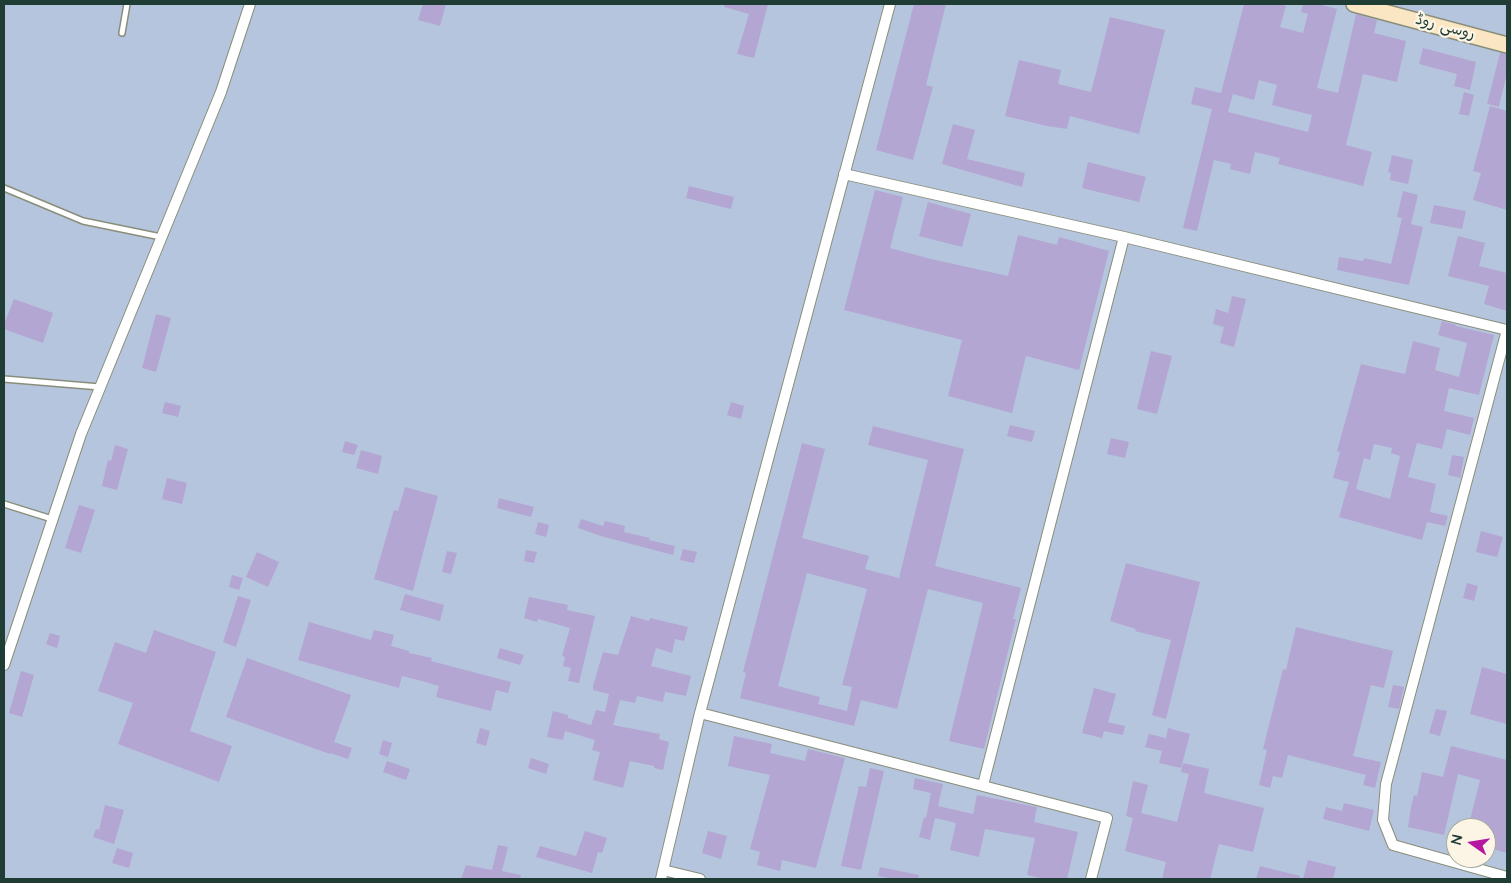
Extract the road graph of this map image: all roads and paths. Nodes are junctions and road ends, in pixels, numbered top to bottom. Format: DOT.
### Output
graph roads {
  1 [pos="127,4"];
  2 [pos="250,4"];
  3 [pos="890,4"];
  4 [pos="1354,4"];
  5 [pos="122,33"];
  6 [pos="1507,45"];
  7 [pos="844,174"];
  8 [pos="4,188"];
  9 [pos="161,237"];
  10 [pos="1124,237"];
  11 [pos="4,379"];
  12 [pos="100,387"];
  13 [pos="4,504"];
  14 [pos="52,519"];
  15 [pos="4,665"];
  16 [pos="700,713"];
  17 [pos="983,785"];
  18 [pos="662,875"];
  19 [pos="1507,877"];
  20 [pos="700,879"];
  21 [pos="1091,879"];
  1 -- 5 [label="lane"];
  2 -- 9 [label="street"];
  3 -- 7 [label="street"];
  4 -- 6 [label="main road, روسی روڈ"];
  7 -- 10 [label="street"];
  7 -- 16 [label="street"];
  8 -- 9 [label="lane"];
  9 -- 12 [label="street"];
  10 -- 17 [label="street"];
  10 -- 19 [label="street"];
  11 -- 12 [label="lane"];
  12 -- 14 [label="street"];
  13 -- 14 [label="lane"];
  14 -- 15 [label="street"];
  16 -- 17 [label="street"];
  16 -- 18 [label="street"];
  17 -- 21 [label="street"];
  18 -- 20 [label="street"];
}
